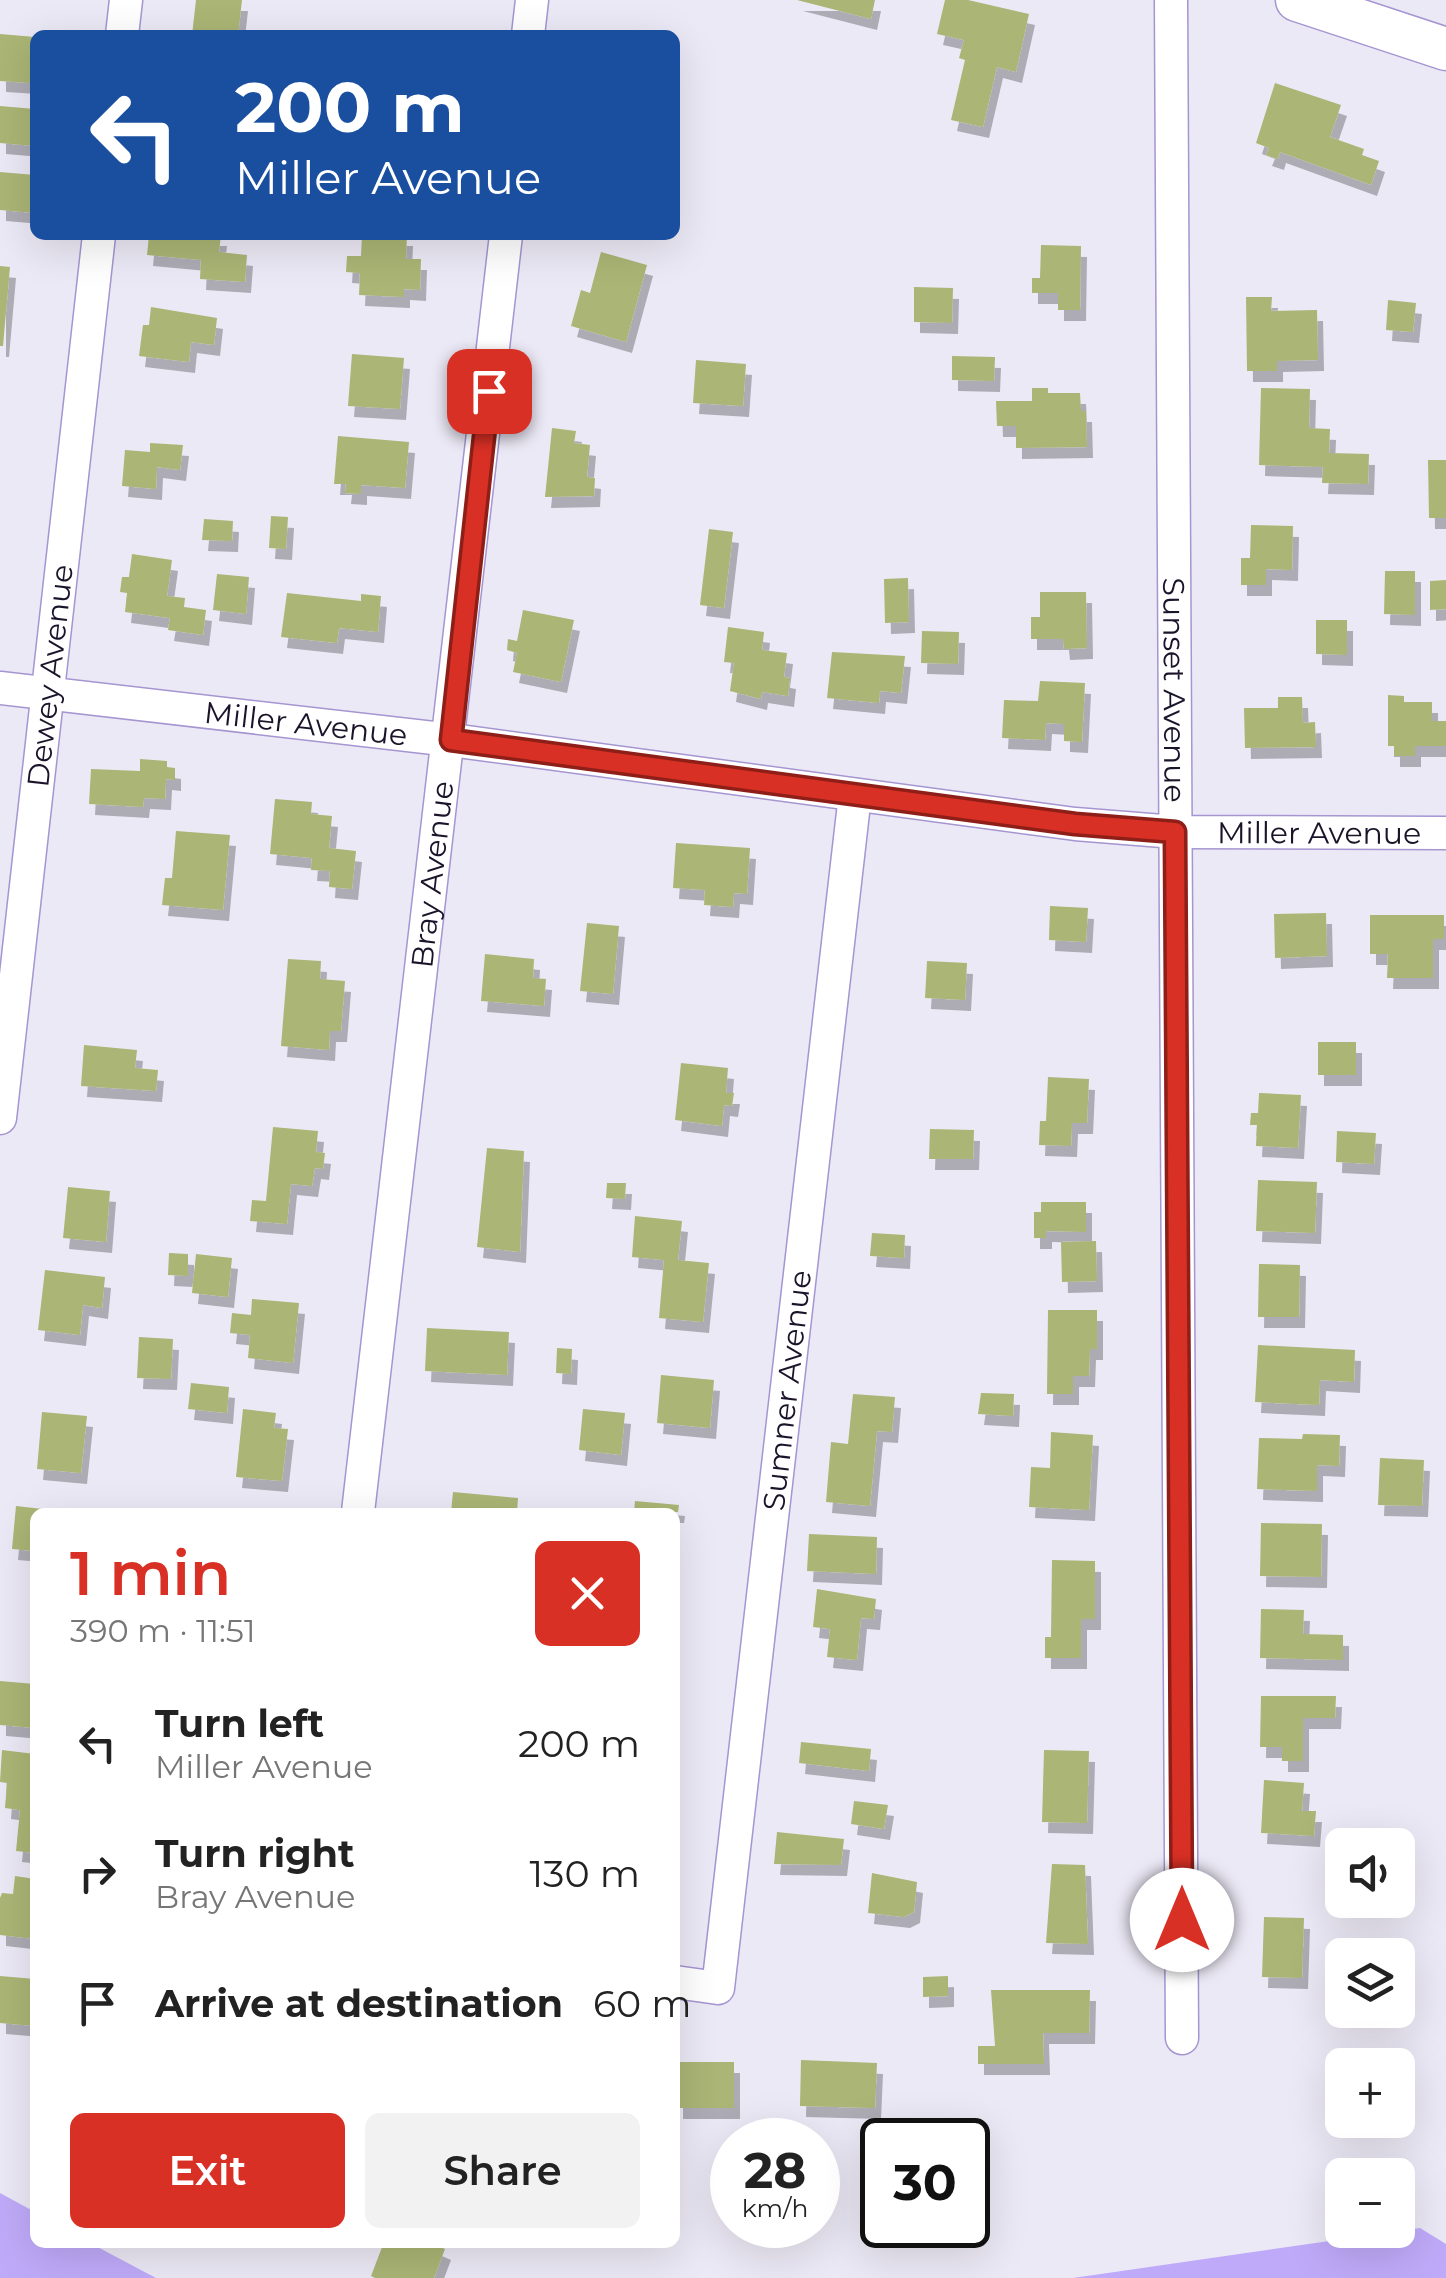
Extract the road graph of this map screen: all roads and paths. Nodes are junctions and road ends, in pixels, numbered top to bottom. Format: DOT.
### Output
graph roads {
  1 [pos="126,0"];
  2 [pos="532,0"];
  3 [pos="1171,0"];
  4 [pos="1297,0"];
  5 [pos="123,30"];
  6 [pos="529,30"];
  7 [pos="1446,49"];
  8 [pos="98,240"];
  9 [pos="505,240"];
  10 [pos="0,688"];
  11 [pos="46,692"];
  12 [pos="451,740"];
  13 [pos="855,795"];
  14 [pos="1175,832"];
  15 [pos="1446,833"];
  16 [pos="0,1118"];
  17 [pos="358,1508"];
  18 [pos="680,1983"];
  19 [pos="1182,2038"];
  1 -- 5 [label="street"];
  2 -- 6 [label="street"];
  3 -- 14 [label="street, Sunset Avenue"];
  4 -- 7 [label="street"];
  8 -- 11 [label="street, Dewey Avenue"];
  9 -- 12 [label="street, Bray Avenue"];
  10 -- 11 [label="street, Miller Avenue"];
  11 -- 12 [label="street, Miller Avenue"];
  11 -- 16 [label="street, Dewey Avenue"];
  12 -- 13 [label="street, Miller Avenue"];
  12 -- 17 [label="street, Bray Avenue"];
  13 -- 14 [label="street, Miller Avenue"];
  13 -- 18 [label="street, Sumner Avenue"];
  14 -- 15 [label="street, Miller Avenue"];
  14 -- 19 [label="street, Sunset Avenue"];
}
